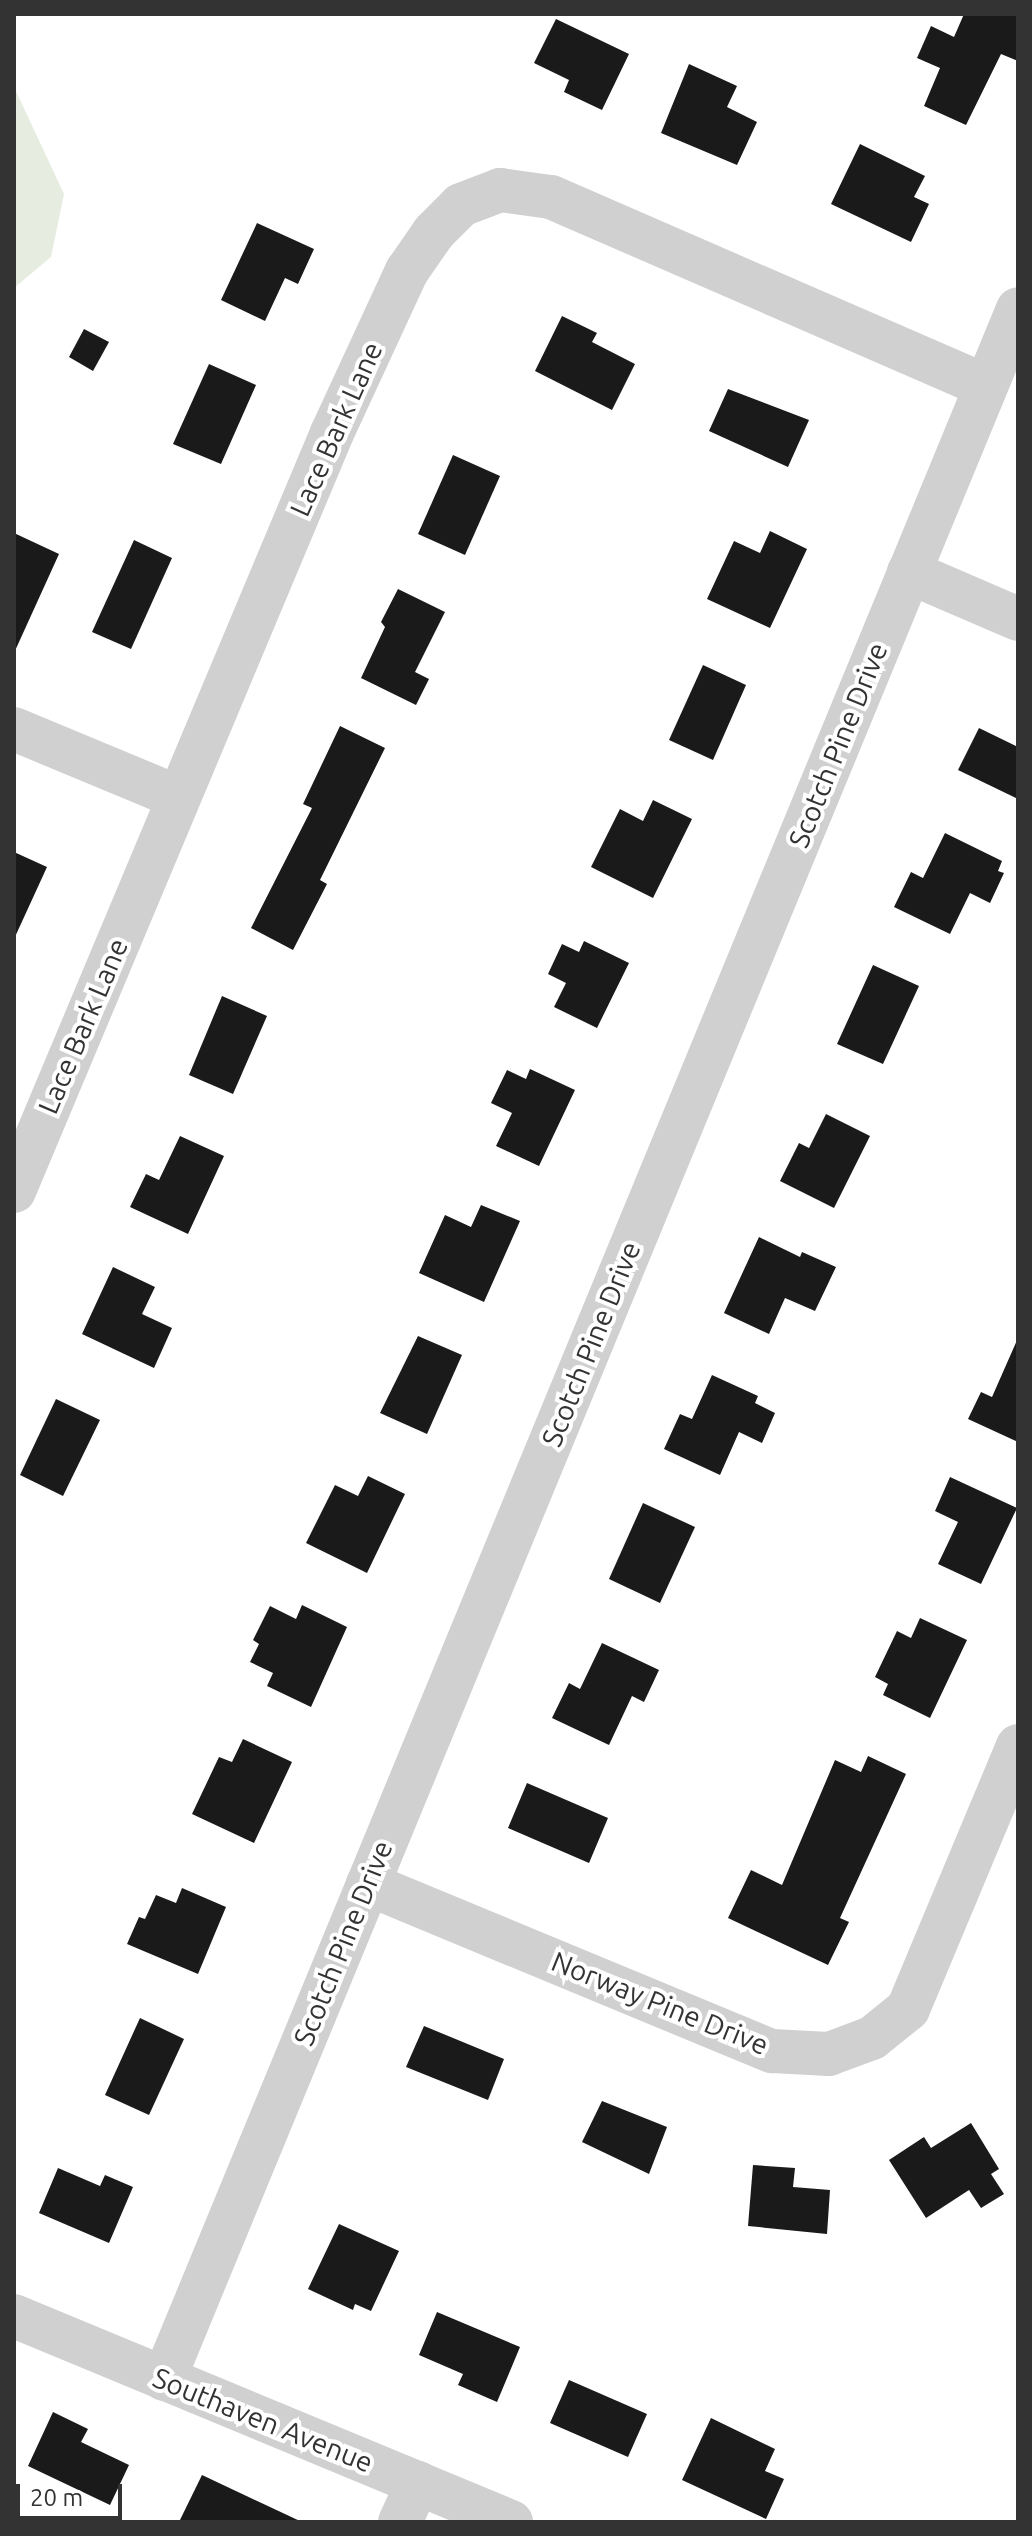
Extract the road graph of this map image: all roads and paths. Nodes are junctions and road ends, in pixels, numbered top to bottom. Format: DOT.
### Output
graph roads {
  1 [pos="1018,309"];
  2 [pos="986,386"];
  3 [pos="909,572"];
  4 [pos="1018,619"];
  5 [pos="14,729"];
  6 [pos="177,797"];
  7 [pos="14,1191"];
  8 [pos="1018,1746"];
  9 [pos="368,1884"];
  10 [pos="14,2316"];
  11 [pos="164,2379"];
  12 [pos="409,2503"];
  13 [pos="511,2522"];
  1 -- 2 [label="street, Scotch Pine Drive"];
  2 -- 3 [label="street, Scotch Pine Drive"];
  2 -- 6 [label="street, Lace Bark Lane"];
  3 -- 4 [label="street"];
  3 -- 9 [label="street, Scotch Pine Drive"];
  5 -- 6 [label="street"];
  6 -- 7 [label="street, Lace Bark Lane"];
  8 -- 9 [label="street, Norway Pine Drive"];
  9 -- 11 [label="street, Scotch Pine Drive"];
  10 -- 11 [label="street, Southaven Avenue"];
  11 -- 12 [label="street, Southaven Avenue"];
  12 -- 13 [label="street, Southaven Avenue"];
}
